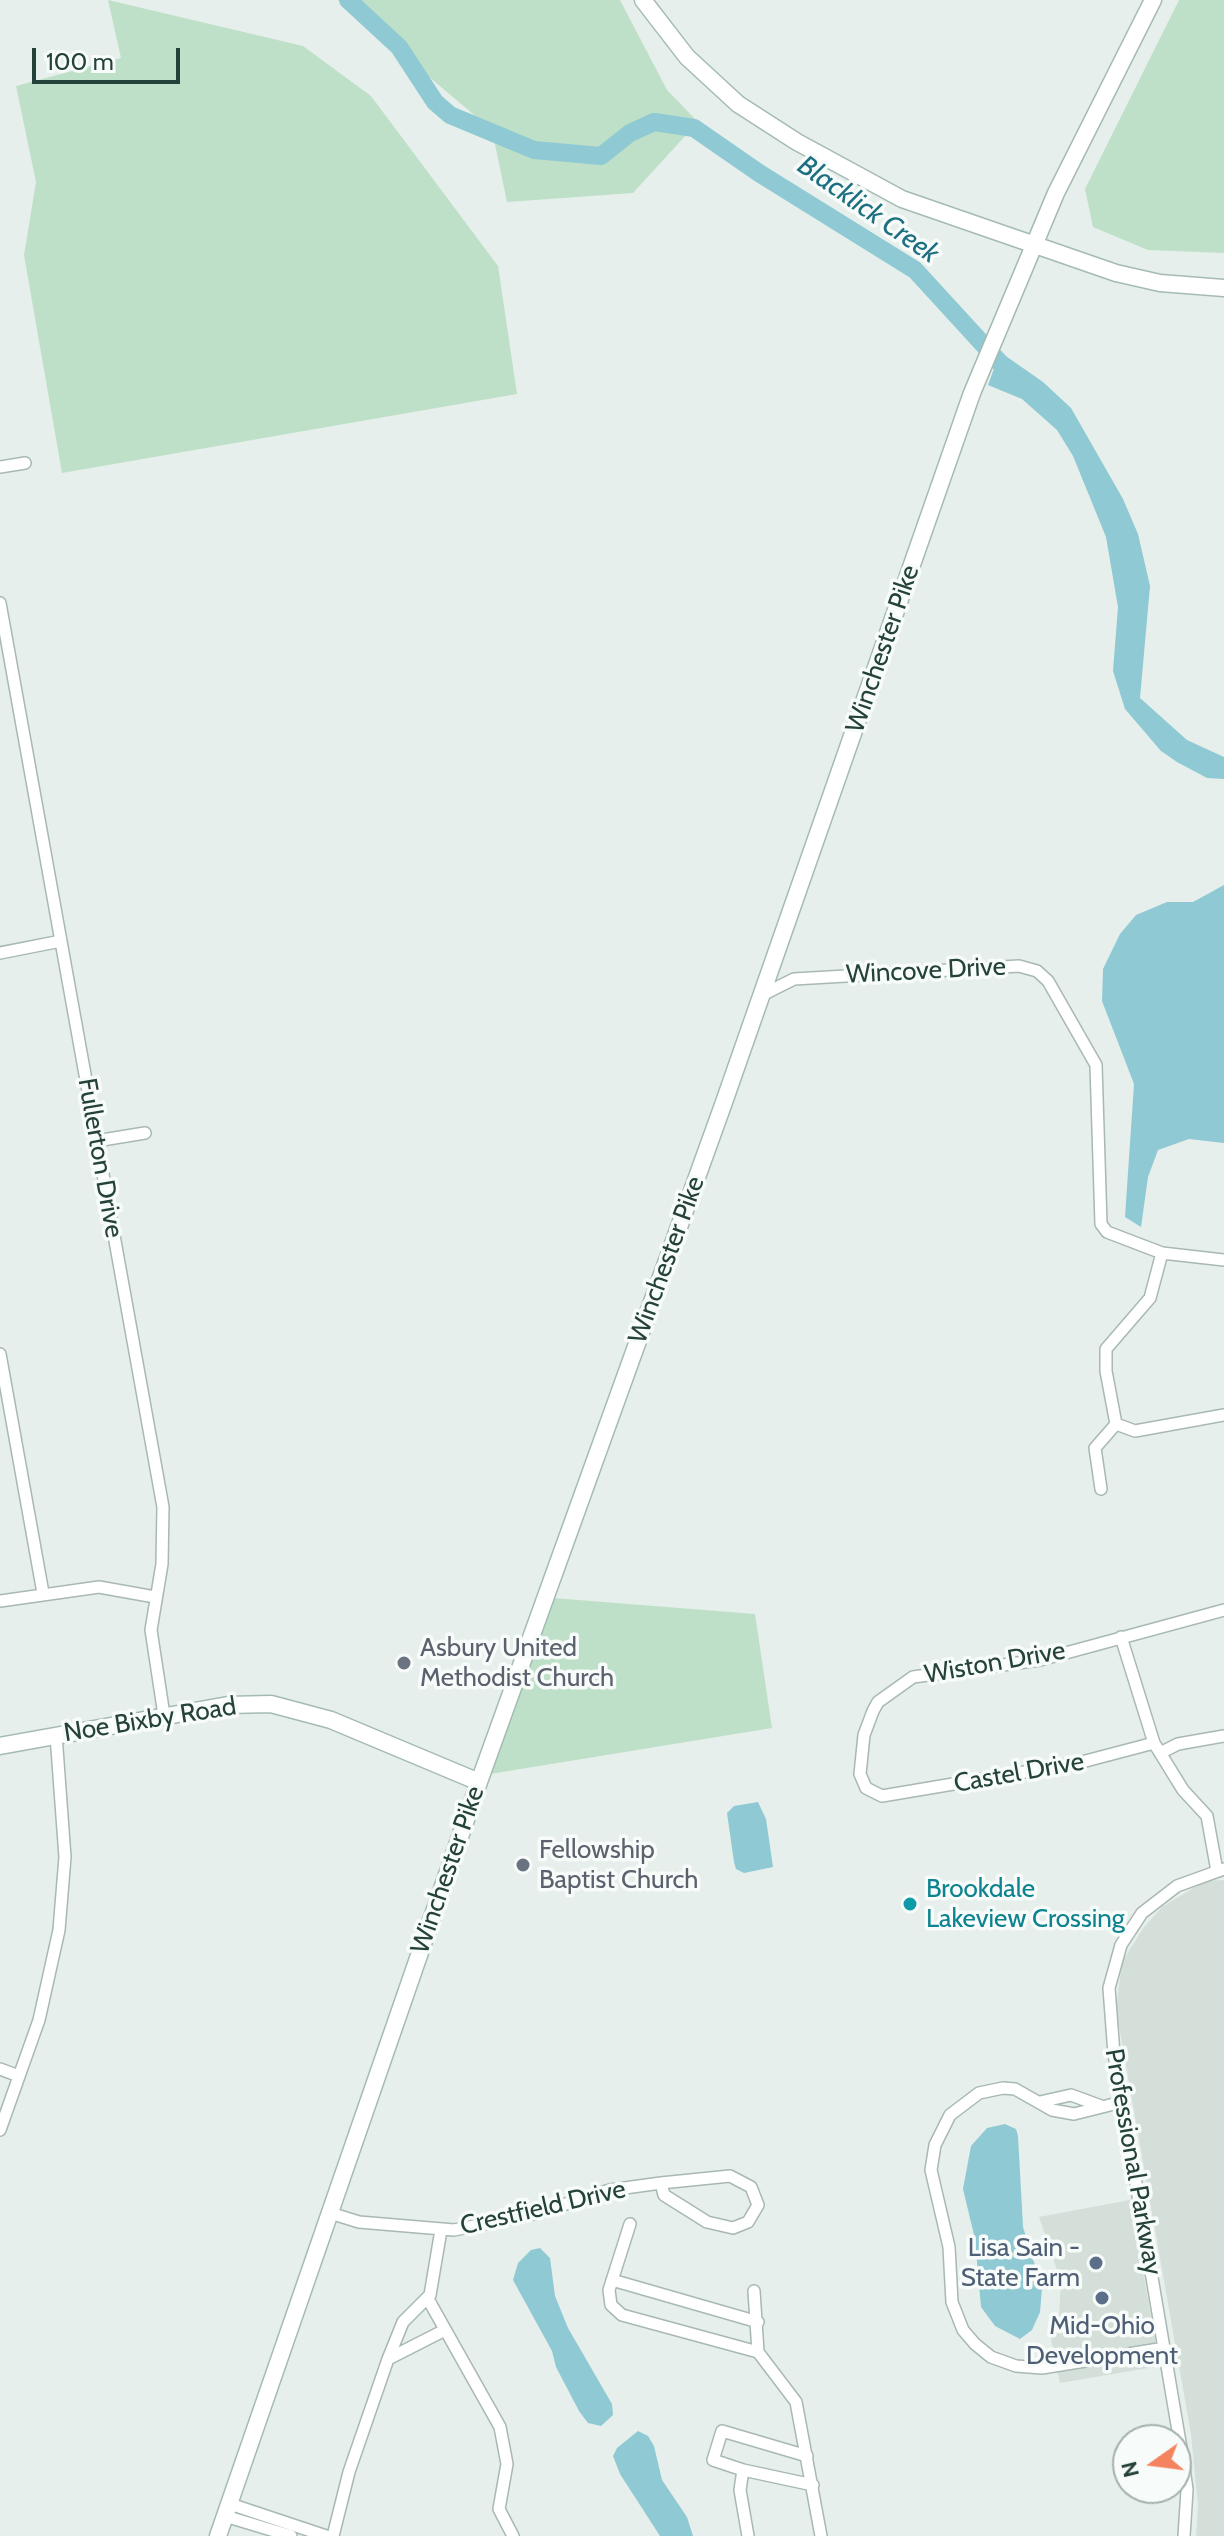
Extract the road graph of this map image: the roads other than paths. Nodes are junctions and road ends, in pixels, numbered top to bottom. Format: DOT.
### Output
graph roads {
  1 [pos="643,0"];
  2 [pos="1153,0"];
  3 [pos="1032,246"];
  4 [pos="1224,288"];
  5 [pos="25,463"];
  6 [pos="0,467"];
  7 [pos="0,603"];
  8 [pos="5,658"];
  9 [pos="61,941"];
  10 [pos="0,953"];
  11 [pos="775,959"];
  12 [pos="794,979"];
  13 [pos="762,995"];
  14 [pos="145,1133"];
  15 [pos="96,1141"];
  16 [pos="1162,1253"];
  17 [pos="1224,1260"];
  18 [pos="0,1354"];
  19 [pos="1224,1415"];
  20 [pos="1116,1424"];
  21 [pos="1101,1489"];
  22 [pos="43,1593"];
  23 [pos="155,1597"];
  24 [pos="0,1601"];
  25 [pos="1224,1610"];
  26 [pos="1121,1637"];
  27 [pos="164,1715"];
  28 [pos="56,1735"];
  29 [pos="1224,1736"];
  30 [pos="0,1746"];
  31 [pos="1157,1748"];
  32 [pos="479,1782"];
  33 [pos="882,1796"];
  34 [pos="1220,1870"];
  35 [pos="0,2069"];
  36 [pos="19,2076"];
  37 [pos="1040,2102"];
  38 [pos="1122,2102"];
  39 [pos="1101,2106"];
  40 [pos="0,2130"];
  41 [pos="661,2183"];
  42 [pos="330,2213"];
  43 [pos="630,2224"];
  44 [pos="441,2230"];
  45 [pos="612,2280"];
  46 [pos="754,2291"];
  47 [pos="428,2299"];
  48 [pos="758,2322"];
  49 [pos="443,2331"];
  50 [pos="1165,2348"];
  51 [pos="758,2352"];
  52 [pos="388,2359"];
  53 [pos="807,2456"];
  54 [pos="743,2470"];
  55 [pos="813,2485"];
  56 [pos="227,2510"];
  57 [pos="218,2536"];
  58 [pos="291,2536"];
  59 [pos="326,2536"];
  60 [pos="333,2536"];
  61 [pos="513,2536"];
  62 [pos="748,2536"];
  63 [pos="821,2536"];
  64 [pos="1184,2536"];
  1 -- 3 [label="main road"];
  2 -- 3 [label="main road, Winchester Pike"];
  3 -- 4 [label="main road"];
  3 -- 11 [label="main road, Winchester Pike"];
  5 -- 6 [label="street"];
  7 -- 8 [label="street, Fullerton Drive"];
  8 -- 9 [label="street, Fullerton Drive"];
  9 -- 10 [label="street"];
  9 -- 15 [label="street, Fullerton Drive"];
  11 -- 12 [label="street"];
  11 -- 13 [label="main road, Winchester Pike"];
  12 -- 13 [label="street, Wincove Drive"];
  12 -- 16 [label="street, Wincove Drive"];
  13 -- 32 [label="main road, Winchester Pike"];
  14 -- 15 [label="street"];
  15 -- 23 [label="street, Fullerton Drive"];
  16 -- 17 [label="street, Wincove Drive"];
  16 -- 20 [label="street"];
  18 -- 22 [label="street"];
  19 -- 20 [label="street"];
  20 -- 21 [label="street"];
  22 -- 23 [label="street"];
  22 -- 24 [label="street"];
  23 -- 27 [label="street, Fullerton Drive"];
  25 -- 26 [label="street, Wiston Drive"];
  26 -- 31 [label="street"];
  26 -- 33 [label="street, Wiston Drive"];
  27 -- 28 [label="main road, Noe Bixby Road"];
  27 -- 32 [label="main road, Noe Bixby Road"];
  28 -- 30 [label="main road, Noe Bixby Road"];
  28 -- 36 [label="street"];
  29 -- 31 [label="street, Castel Drive"];
  31 -- 33 [label="street, Castel Drive"];
  31 -- 34 [label="street"];
  32 -- 42 [label="main road, Winchester Pike"];
  34 -- 38 [label="street, Professional Parkway"];
  35 -- 36 [label="street"];
  36 -- 40 [label="street"];
  37 -- 39 [label="street"];
  37 -- 39 [label="street"];
  37 -- 50 [label="street"];
  38 -- 39 [label="street"];
  38 -- 50 [label="street, Professional Parkway"];
  41 -- 41 [label="street, Crestfield Drive"];
  41 -- 44 [label="street, Crestfield Drive"];
  42 -- 44 [label="street, Crestfield Drive"];
  42 -- 56 [label="main road, Winchester Pike"];
  43 -- 45 [label="street"];
  44 -- 47 [label="street"];
  45 -- 48 [label="street"];
  45 -- 51 [label="street"];
  46 -- 48 [label="street"];
  47 -- 49 [label="street"];
  47 -- 52 [label="street"];
  48 -- 51 [label="street"];
  49 -- 52 [label="street"];
  49 -- 61 [label="street"];
  50 -- 64 [label="street, Professional Parkway"];
  51 -- 53 [label="street"];
  52 -- 60 [label="street"];
  53 -- 54 [label="street"];
  53 -- 55 [label="street"];
  54 -- 55 [label="street"];
  54 -- 62 [label="street"];
  55 -- 63 [label="street"];
  56 -- 57 [label="main road, Winchester Pike"];
  56 -- 58 [label="street"];
  56 -- 59 [label="street"];
}
